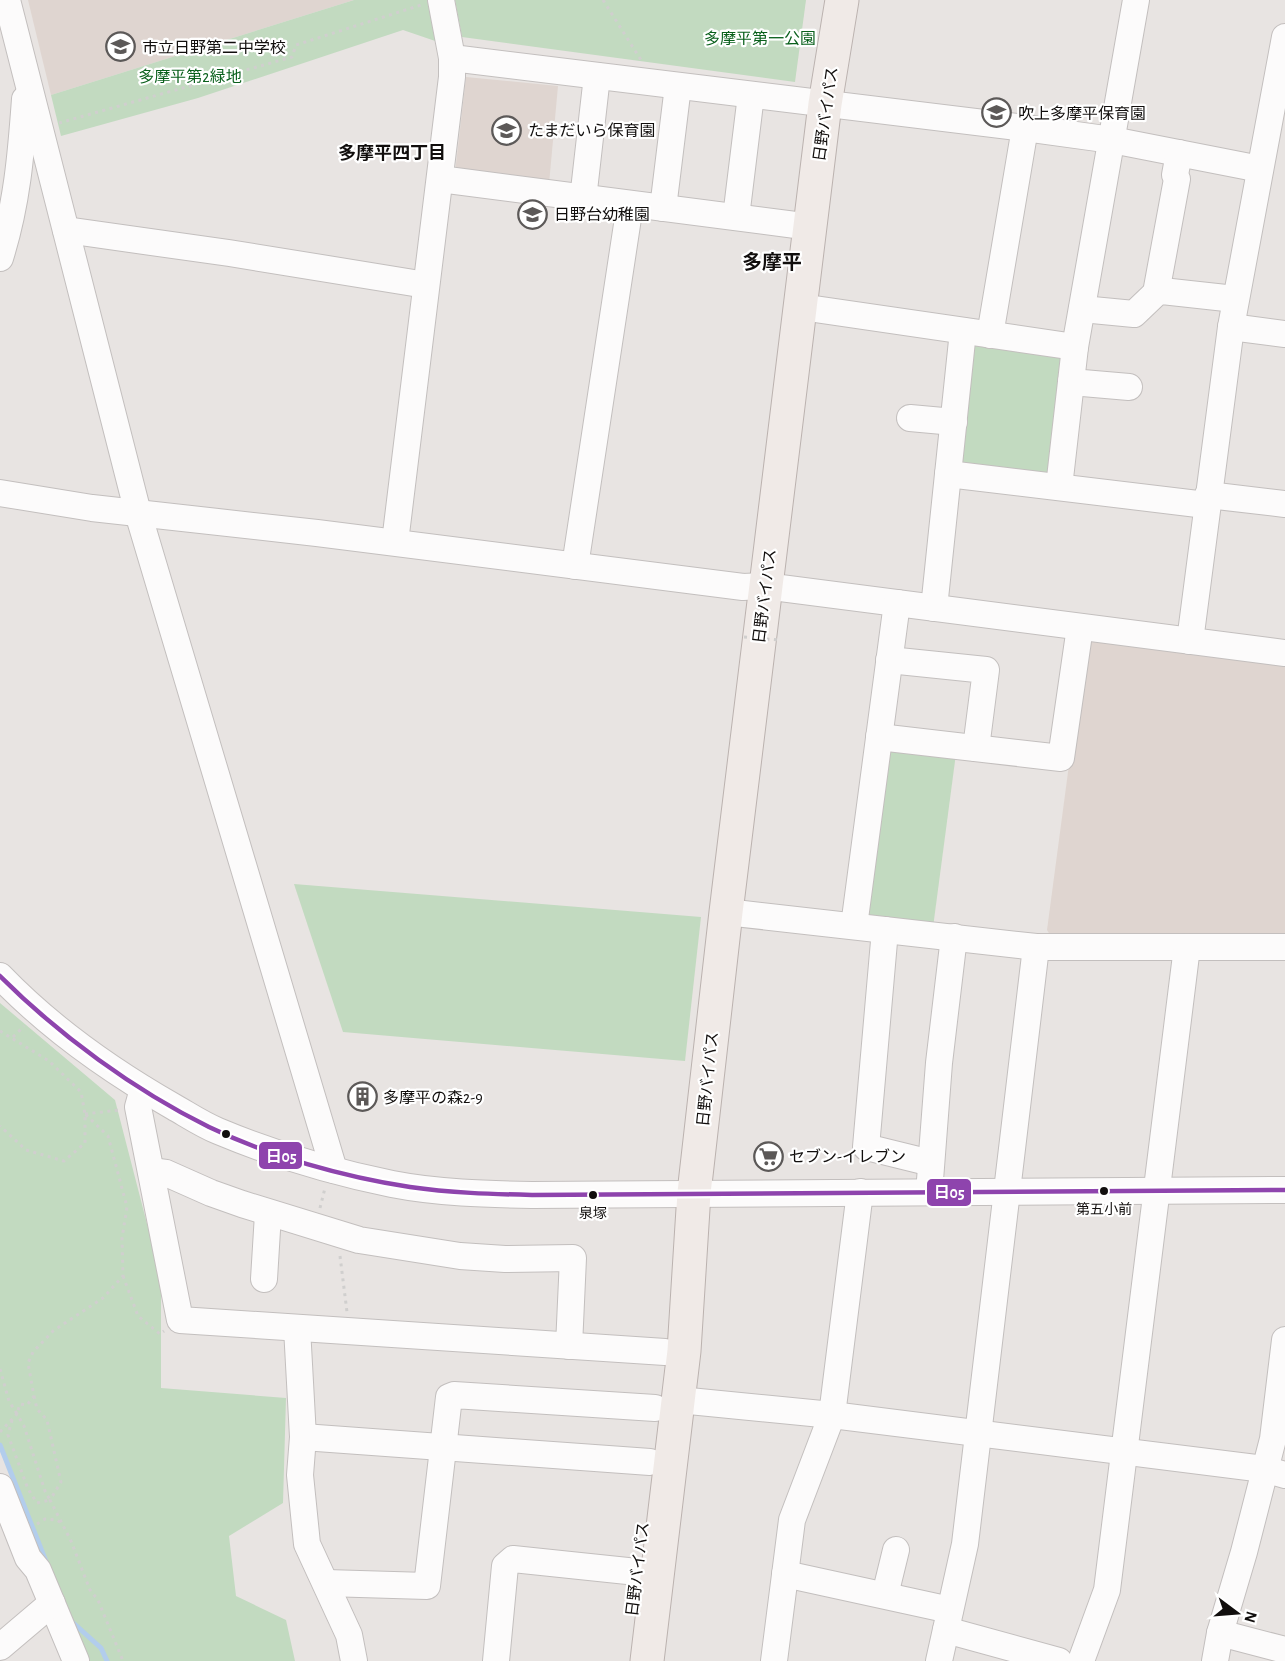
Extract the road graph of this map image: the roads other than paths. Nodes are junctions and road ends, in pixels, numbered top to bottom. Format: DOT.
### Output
graph roads {
  1 [pos="8,0"];
  2 [pos="842,0"];
  3 [pos="1136,0"];
  4 [pos="433,2"];
  5 [pos="1285,37"];
  6 [pos="452,57"];
  7 [pos="597,76"];
  8 [pos="26,78"];
  9 [pos="678,86"];
  10 [pos="751,95"];
  11 [pos="825,104"];
  12 [pos="1025,128"];
  13 [pos="1112,140"];
  14 [pos="1179,153"];
  15 [pos="1260,169"];
  16 [pos="20,172"];
  17 [pos="51,172"];
  18 [pos="440,179"];
  19 [pos="584,199"];
  20 [pos="630,205"];
  21 [pos="663,208"];
  22 [pos="736,217"];
  23 [pos="811,227"];
  24 [pos="66,230"];
  25 [pos="0,258"];
  26 [pos="426,285"];
  27 [pos="1156,293"];
  28 [pos="1235,299"];
  29 [pos="801,307"];
  30 [pos="1082,309"];
  31 [pos="1230,327"];
  32 [pos="963,331"];
  33 [pos="1285,334"];
  34 [pos="990,335"];
  35 [pos="1075,348"];
  36 [pos="1071,382"];
  37 [pos="1129,387"];
  38 [pos="910,418"];
  39 [pos="954,423"];
  40 [pos="948,474"];
  41 [pos="1059,487"];
  42 [pos="0,493"];
  43 [pos="1207,500"];
  44 [pos="1285,504"];
  45 [pos="138,513"];
  46 [pos="395,542"];
  47 [pos="575,566"];
  48 [pos="765,586"];
  49 [pos="897,603"];
  50 [pos="934,608"];
  51 [pos="1080,627"];
  52 [pos="1190,641"];
  53 [pos="1285,653"];
  54 [pos="889,660"];
  55 [pos="879,737"];
  56 [pos="976,748"];
  57 [pos="726,912"];
  58 [pos="854,926"];
  59 [pos="885,930"];
  60 [pos="954,937"];
  61 [pos="1036,947"];
  62 [pos="1187,947"];
  63 [pos="1285,947"];
  64 [pos="0,976"];
  65 [pos="141,1098"];
  66 [pos="931,1163"];
  67 [pos="151,1172"];
  68 [pos="330,1177"];
  69 [pos="1285,1190"];
  70 [pos="1157,1191"];
  71 [pos="860,1192"];
  72 [pos="930,1192"];
  73 [pos="1008,1192"];
  74 [pos="694,1193"];
  75 [pos="268,1214"];
  76 [pos="264,1279"];
  77 [pos="297,1328"];
  78 [pos="1285,1341"];
  79 [pos="569,1346"];
  80 [pos="665,1353"];
  81 [pos="667,1404"];
  82 [pos="832,1415"];
  83 [pos="978,1434"];
  84 [pos="303,1437"];
  85 [pos="444,1448"];
  86 [pos="1125,1452"];
  87 [pos="650,1462"];
  88 [pos="1274,1472"];
  89 [pos="0,1487"];
  90 [pos="896,1550"];
  91 [pos="637,1572"];
  92 [pos="785,1574"];
  93 [pos="326,1583"];
  94 [pos="885,1595"];
  95 [pos="52,1603"];
  96 [pos="948,1620"];
  97 [pos="1220,1633"];
  98 [pos="0,1647"];
  99 [pos="1285,1650"];
  100 [pos="76,1661"];
  101 [pos="354,1661"];
  102 [pos="496,1661"];
  103 [pos="627,1661"];
  104 [pos="647,1661"];
  105 [pos="774,1661"];
  106 [pos="939,1661"];
  107 [pos="1059,1661"];
  108 [pos="1081,1661"];
  109 [pos="1215,1661"];
  1 -- 8 [label="street"];
  2 -- 11 [label="highway, 日野バイパス"];
  3 -- 13 [label="street"];
  4 -- 6 [label="street"];
  5 -- 15 [label="street"];
  6 -- 7 [label="street"];
  6 -- 18 [label="street"];
  7 -- 9 [label="street"];
  7 -- 19 [label="street"];
  8 -- 16 [label="street"];
  8 -- 17 [label="street"];
  9 -- 10 [label="street"];
  9 -- 21 [label="street"];
  10 -- 11 [label="street"];
  10 -- 22 [label="street"];
  11 -- 12 [label="street"];
  11 -- 23 [label="highway, 日野バイパス"];
  12 -- 13 [label="street"];
  12 -- 34 [label="street"];
  13 -- 14 [label="street"];
  13 -- 30 [label="street"];
  14 -- 15 [label="street"];
  14 -- 27 [label="street"];
  15 -- 28 [label="street"];
  16 -- 17 [label="street"];
  16 -- 25 [label="street"];
  17 -- 24 [label="street"];
  18 -- 19 [label="street"];
  18 -- 26 [label="street"];
  19 -- 20 [label="street"];
  20 -- 21 [label="street"];
  20 -- 47 [label="street"];
  21 -- 22 [label="street"];
  22 -- 23 [label="street"];
  23 -- 29 [label="highway, 日野バイパス"];
  24 -- 26 [label="street"];
  24 -- 45 [label="street"];
  26 -- 46 [label="street"];
  27 -- 28 [label="street"];
  27 -- 30 [label="street"];
  28 -- 31 [label="street"];
  29 -- 32 [label="street"];
  29 -- 48 [label="highway, 日野バイパス"];
  30 -- 35 [label="street"];
  31 -- 33 [label="street"];
  31 -- 43 [label="street"];
  32 -- 34 [label="street"];
  32 -- 39 [label="street"];
  34 -- 35 [label="street"];
  35 -- 36 [label="street"];
  36 -- 37 [label="street"];
  36 -- 41 [label="street"];
  38 -- 39 [label="street"];
  39 -- 40 [label="street"];
  40 -- 41 [label="street"];
  40 -- 50 [label="street"];
  41 -- 43 [label="street"];
  42 -- 45 [label="street"];
  43 -- 44 [label="street"];
  43 -- 52 [label="street"];
  45 -- 46 [label="street"];
  45 -- 68 [label="street"];
  46 -- 47 [label="street"];
  47 -- 48 [label="street"];
  48 -- 49 [label="street"];
  48 -- 57 [label="highway, 日野バイパス"];
  49 -- 50 [label="street"];
  49 -- 54 [label="street"];
  50 -- 51 [label="street"];
  51 -- 52 [label="street"];
  51 -- 56 [label="street"];
  52 -- 53 [label="street"];
  54 -- 55 [label="street"];
  54 -- 56 [label="street"];
  55 -- 56 [label="street"];
  55 -- 58 [label="street"];
  57 -- 58 [label="street"];
  57 -- 74 [label="highway, 日野バイパス"];
  58 -- 59 [label="street"];
  59 -- 60 [label="street"];
  59 -- 66 [label="street"];
  60 -- 61 [label="street"];
  60 -- 66 [label="street"];
  61 -- 62 [label="street"];
  61 -- 73 [label="street"];
  62 -- 63 [label="street"];
  62 -- 70 [label="street"];
  64 -- 65 [label="street"];
  65 -- 67 [label="street"];
  65 -- 68 [label="street"];
  66 -- 72 [label="street"];
  67 -- 75 [label="street"];
  67 -- 77 [label="street"];
  68 -- 74 [label="street"];
  69 -- 70 [label="street"];
  70 -- 73 [label="street"];
  70 -- 86 [label="street"];
  71 -- 72 [label="street"];
  71 -- 74 [label="street"];
  71 -- 82 [label="street"];
  72 -- 73 [label="street"];
  73 -- 83 [label="street"];
  74 -- 80 [label="highway, 日野バイパス"];
  74 -- 81 [label="highway, 日野バイパス"];
  75 -- 76 [label="street"];
  75 -- 79 [label="street"];
  77 -- 79 [label="street"];
  77 -- 84 [label="street"];
  78 -- 88 [label="street"];
  79 -- 80 [label="street"];
  80 -- 81 [label="highway, 日野バイパス"];
  81 -- 82 [label="street"];
  81 -- 85 [label="street"];
  81 -- 87 [label="highway, 日野バイパス"];
  81 -- 104 [label="highway, 日野バイパス"];
  82 -- 83 [label="street"];
  82 -- 92 [label="street"];
  83 -- 86 [label="street"];
  83 -- 96 [label="street"];
  84 -- 85 [label="street"];
  84 -- 93 [label="street"];
  85 -- 87 [label="street"];
  85 -- 93 [label="street"];
  86 -- 88 [label="street"];
  86 -- 108 [label="street"];
  87 -- 91 [label="highway, 日野バイパス"];
  88 -- 97 [label="street"];
  89 -- 95 [label="street"];
  90 -- 94 [label="street"];
  91 -- 102 [label="street"];
  91 -- 103 [label="highway, 日野バイパス"];
  92 -- 94 [label="street"];
  92 -- 105 [label="street"];
  93 -- 101 [label="street"];
  94 -- 96 [label="street"];
  95 -- 98 [label="street"];
  95 -- 100 [label="street"];
  96 -- 106 [label="street"];
  96 -- 107 [label="street"];
  97 -- 99 [label="street"];
  97 -- 109 [label="street"];
}
